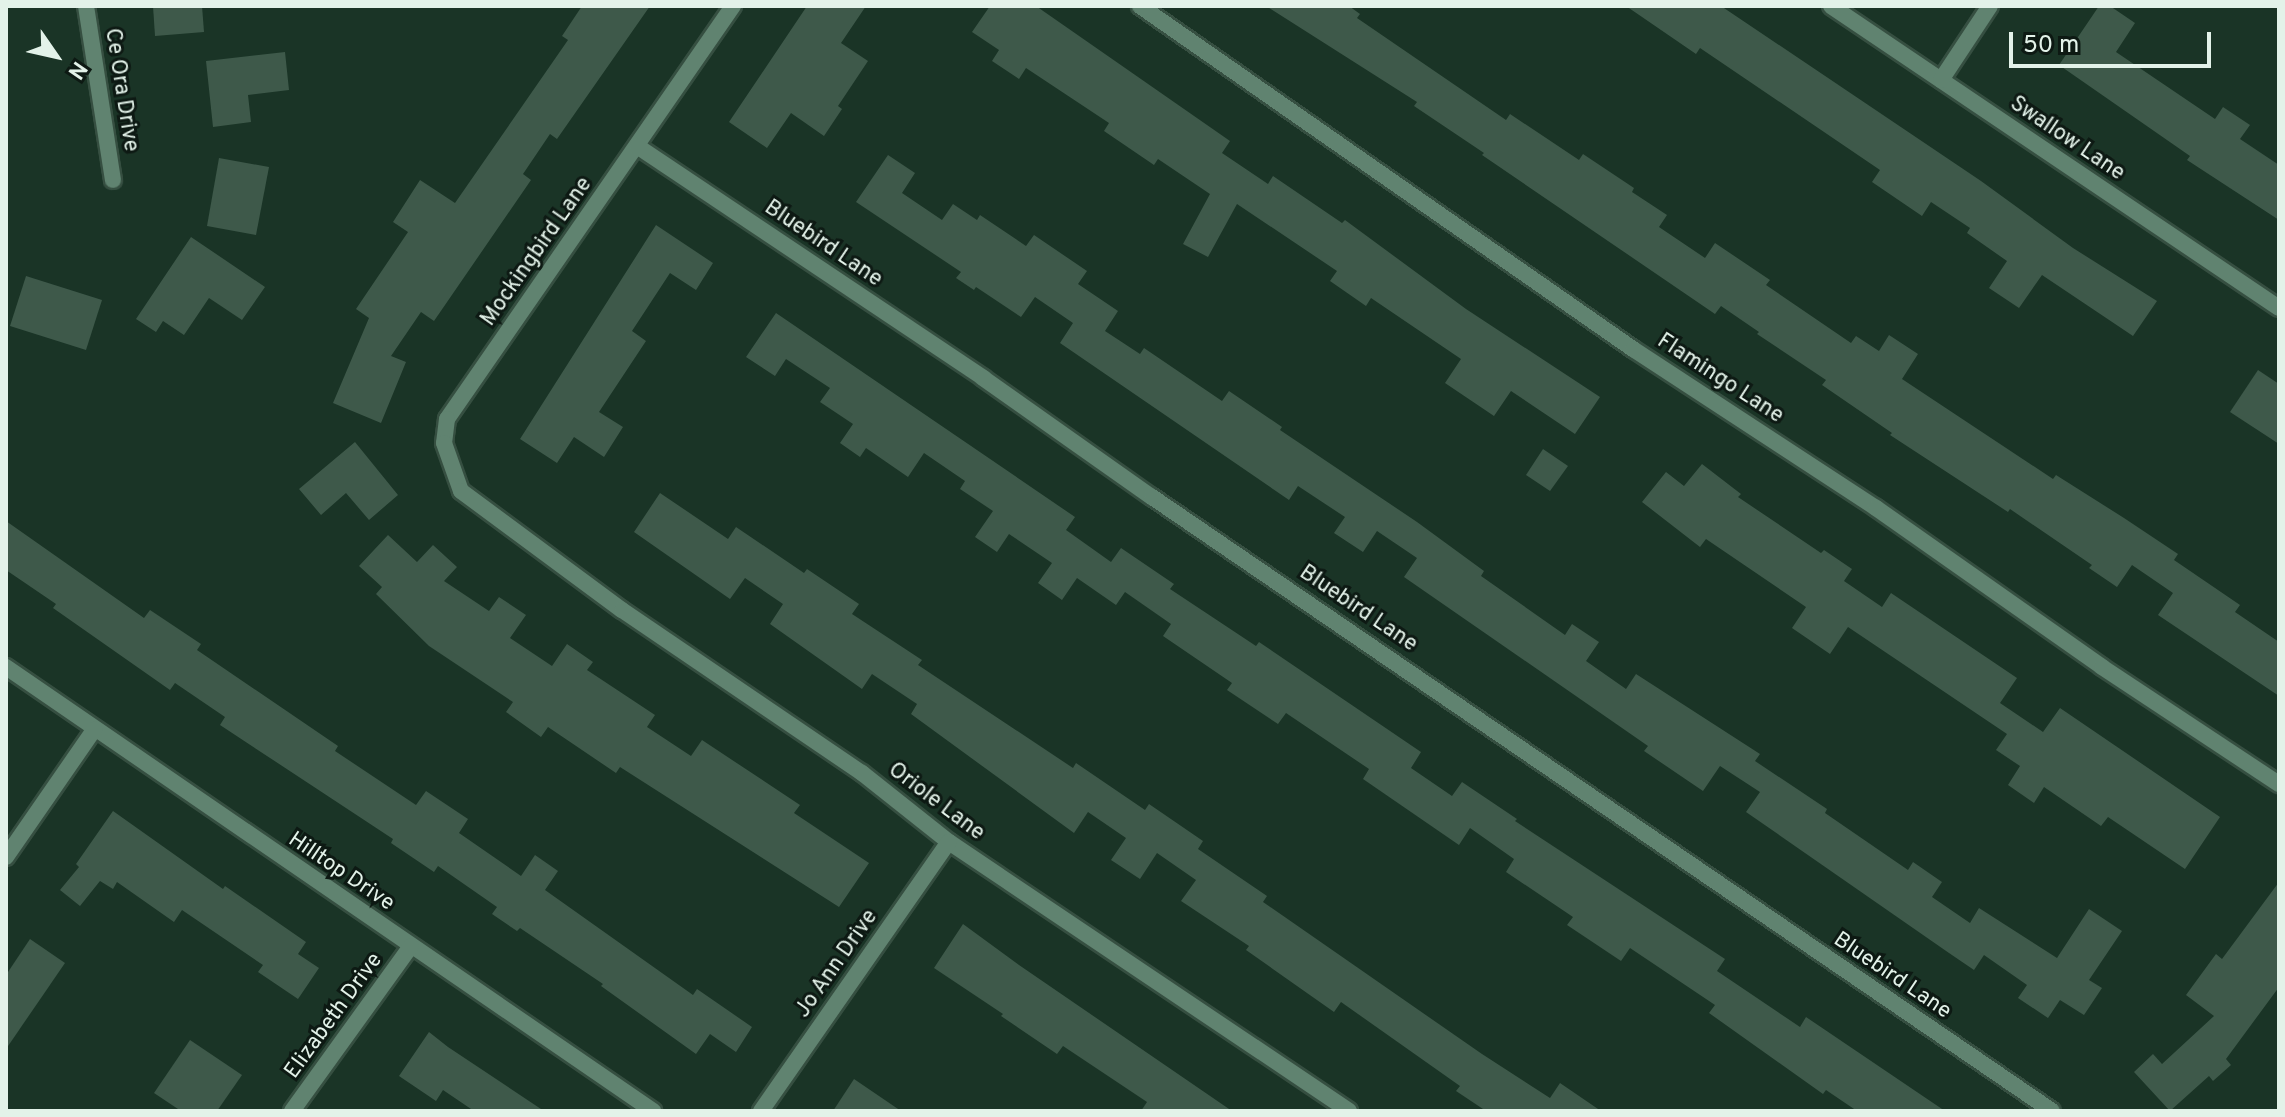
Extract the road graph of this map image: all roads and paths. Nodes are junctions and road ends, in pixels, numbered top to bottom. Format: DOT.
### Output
graph roads {
  1 [pos="86,6"];
  2 [pos="733,6"];
  3 [pos="1140,6"];
  4 [pos="1831,6"];
  5 [pos="1990,6"];
  6 [pos="1941,80"];
  7 [pos="637,146"];
  8 [pos="113,180"];
  9 [pos="2279,308"];
  10 [pos="501,523"];
  11 [pos="6,667"];
  12 [pos="94,730"];
  13 [pos="2279,784"];
  14 [pos="949,842"];
  15 [pos="6,857"];
  16 [pos="411,946"];
  17 [pos="292,1111"];
  18 [pos="653,1111"];
  19 [pos="761,1111"];
  20 [pos="1349,1111"];
  21 [pos="2052,1111"];
  1 -- 8 [label="street, Ce Ora Drive"];
  2 -- 7 [label="street, Mockingbird Lane"];
  3 -- 13 [label="street, Flamingo Lane"];
  4 -- 6 [label="street, Swallow Lane"];
  5 -- 6 [label="street"];
  6 -- 9 [label="street, Swallow Lane"];
  7 -- 10 [label="street, Mockingbird Lane"];
  7 -- 21 [label="street, Bluebird Lane"];
  10 -- 14 [label="street, Oriole Lane"];
  11 -- 12 [label="street, Hilltop Drive"];
  12 -- 15 [label="street"];
  12 -- 16 [label="street, Hilltop Drive"];
  14 -- 19 [label="street, Jo Ann Drive"];
  14 -- 20 [label="street, Oriole Lane"];
  16 -- 17 [label="street, Elizabeth Drive"];
  16 -- 18 [label="street, Hilltop Drive"];
}
